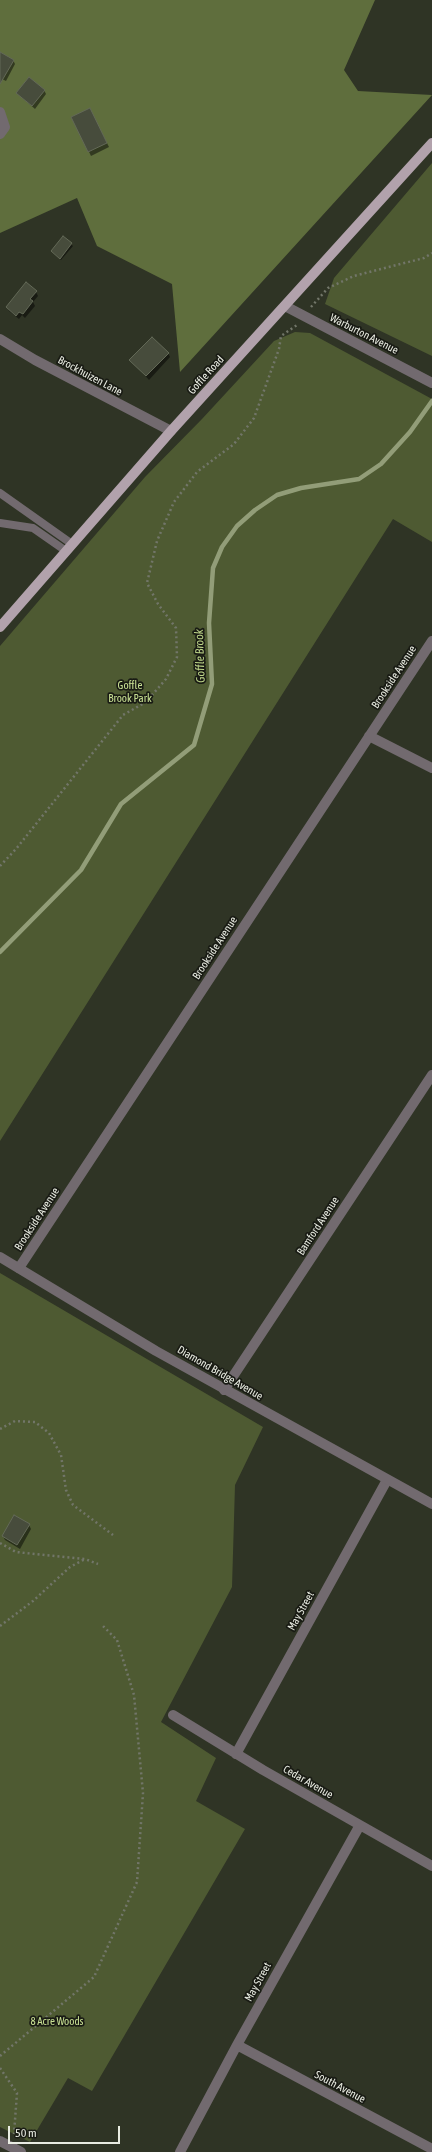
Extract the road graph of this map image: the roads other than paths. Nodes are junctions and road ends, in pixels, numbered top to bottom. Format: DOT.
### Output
graph roads {
  1 [pos="0,112"];
  2 [pos="0,134"];
  3 [pos="432,142"];
  4 [pos="285,306"];
  5 [pos="0,339"];
  6 [pos="432,383"];
  7 [pos="171,431"];
  8 [pos="0,493"];
  9 [pos="0,523"];
  10 [pos="69,548"];
  11 [pos="0,627"];
  12 [pos="432,641"];
  13 [pos="369,736"];
  14 [pos="432,768"];
  15 [pos="432,1075"];
  16 [pos="0,1257"];
  17 [pos="19,1268"];
  18 [pos="224,1390"];
  19 [pos="387,1480"];
  20 [pos="432,1504"];
  21 [pos="173,1715"];
  22 [pos="236,1754"];
  23 [pos="360,1825"];
  24 [pos="432,1866"];
  25 [pos="237,2045"];
  26 [pos="0,2140"];
  27 [pos="432,2149"];
  28 [pos="17,2150"];
  29 [pos="180,2152"];
  1 -- 2 [label="street"];
  3 -- 4 [label="main road, Goffle Road"];
  4 -- 6 [label="street, Warburton Avenue"];
  4 -- 7 [label="main road, Goffle Road"];
  5 -- 7 [label="street, Brockhuizen Lane"];
  7 -- 10 [label="main road, Goffle Road"];
  8 -- 10 [label="lane"];
  9 -- 10 [label="lane"];
  10 -- 11 [label="main road, Goffle Road"];
  12 -- 13 [label="street, Brookside Avenue"];
  13 -- 14 [label="street"];
  13 -- 17 [label="street, Brookside Avenue"];
  15 -- 18 [label="street, Bamford Avenue"];
  16 -- 17 [label="street, Diamond Bridge Avenue"];
  17 -- 18 [label="street, Diamond Bridge Avenue"];
  18 -- 19 [label="street, Diamond Bridge Avenue"];
  19 -- 20 [label="street, Diamond Bridge Avenue"];
  19 -- 22 [label="street, May Street"];
  21 -- 22 [label="street, Cedar Avenue"];
  22 -- 23 [label="street, Cedar Avenue"];
  23 -- 24 [label="street, Cedar Avenue"];
  23 -- 25 [label="street, May Street"];
  25 -- 27 [label="street, South Avenue"];
  25 -- 29 [label="street, May Street"];
  26 -- 28 [label="street"];
}
